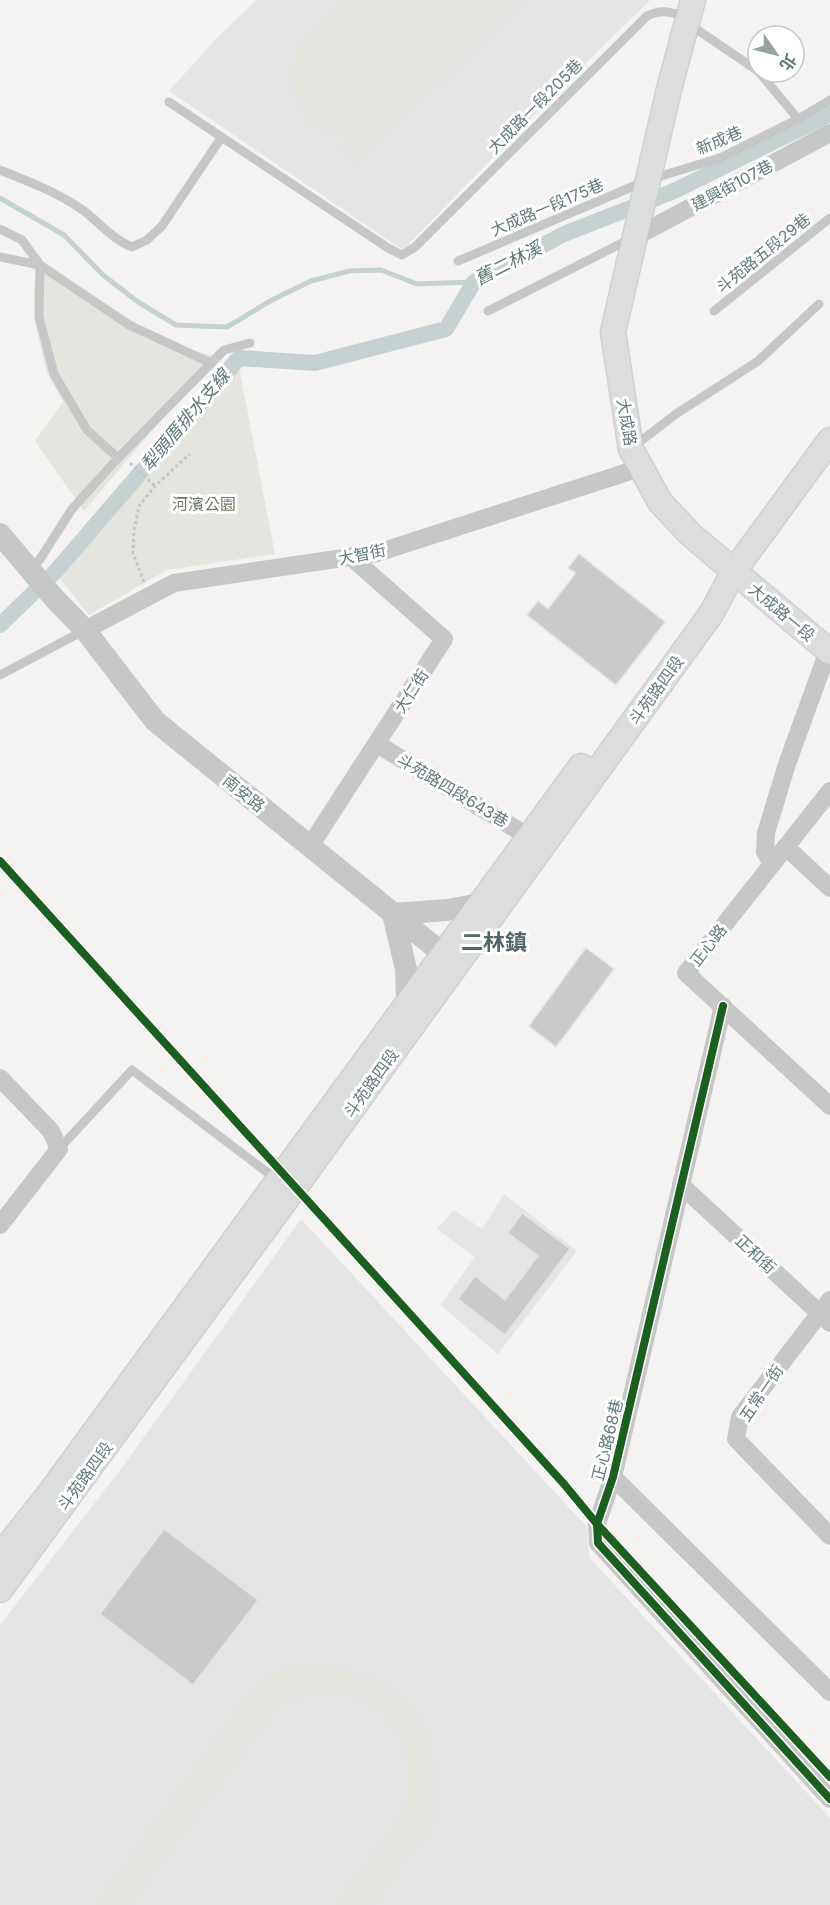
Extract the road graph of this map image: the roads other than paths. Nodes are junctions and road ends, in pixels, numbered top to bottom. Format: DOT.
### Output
graph roads {
  1 [pos="689,13"];
  2 [pos="746,60"];
  3 [pos="770,84"];
  4 [pos="830,100"];
  5 [pos="169,102"];
  6 [pos="798,118"];
  7 [pos="830,133"];
  8 [pos="221,138"];
  9 [pos="0,170"];
  10 [pos="648,180"];
  11 [pos="830,218"];
  12 [pos="0,229"];
  13 [pos="635,237"];
  14 [pos="0,257"];
  15 [pos="458,261"];
  16 [pos="40,265"];
  17 [pos="819,304"];
  18 [pos="488,311"];
  19 [pos="714,311"];
  20 [pos="250,343"];
  21 [pos="211,363"];
  22 [pos="830,440"];
  23 [pos="118,458"];
  24 [pos="635,459"];
  25 [pos="0,534"];
  26 [pos="351,557"];
  27 [pos="734,571"];
  28 [pos="32,572"];
  29 [pos="85,630"];
  30 [pos="829,650"];
  31 [pos="0,675"];
  32 [pos="377,744"];
  33 [pos="830,792"];
  34 [pos="529,837"];
  35 [pos="310,846"];
  36 [pos="786,847"];
  37 [pos="772,864"];
  38 [pos="830,888"];
  39 [pos="480,904"];
  40 [pos="393,914"];
  41 [pos="450,959"];
  42 [pos="407,1002"];
  43 [pos="723,1006"];
  44 [pos="0,1078"];
  45 [pos="830,1106"];
  46 [pos="58,1149"];
  47 [pos="278,1180"];
  48 [pos="681,1185"];
  49 [pos="0,1225"];
  50 [pos="826,1312"];
  51 [pos="613,1477"];
  52 [pos="830,1536"];
  53 [pos="0,1556"];
  54 [pos="0,1590"];
  55 [pos="830,1692"];
  56 [pos="830,1799"];
  1 -- 2 [label="lane"];
  1 -- 8 [label="lane, 大成路一段205巷"];
  1 -- 10 [label="main road"];
  3 -- 6 [label="lane"];
  4 -- 6 [label="lane, 新成巷"];
  5 -- 8 [label="lane"];
  6 -- 10 [label="lane, 新成巷"];
  7 -- 13 [label="street, 建興街107巷"];
  8 -- 9 [label="lane"];
  10 -- 13 [label="main road, 大成路"];
  10 -- 15 [label="lane, 大成路一段175巷"];
  11 -- 19 [label="lane, 斗苑路五段29巷"];
  12 -- 16 [label="lane"];
  13 -- 18 [label="lane"];
  13 -- 24 [label="main road, 大成路"];
  14 -- 16 [label="lane"];
  16 -- 21 [label="lane"];
  16 -- 23 [label="lane"];
  17 -- 24 [label="lane"];
  20 -- 21 [label="lane"];
  21 -- 23 [label="lane"];
  22 -- 27 [label="main road, 斗苑路四段"];
  23 -- 28 [label="lane"];
  24 -- 26 [label="street, 大智街"];
  24 -- 27 [label="main road, 大成路"];
  25 -- 28 [label="street"];
  26 -- 29 [label="street, 大智街"];
  26 -- 32 [label="street, 大仁街"];
  27 -- 30 [label="main road, 大成路一段"];
  27 -- 34 [label="main road, 斗苑路四段"];
  27 -- 41 [label="main road, 斗苑路四段"];
  28 -- 29 [label="street, 南安路"];
  29 -- 31 [label="lane"];
  29 -- 35 [label="street, 南安路"];
  30 -- 37 [label="street"];
  32 -- 34 [label="street, 斗苑路四段643巷"];
  32 -- 35 [label="street, 大仁街"];
  33 -- 36 [label="street, 正心路"];
  34 -- 39 [label="main road, 斗苑路四段"];
  35 -- 40 [label="street, 南安路"];
  36 -- 37 [label="street, 正心路"];
  36 -- 38 [label="street"];
  37 -- 43 [label="street, 正心路"];
  39 -- 40 [label="street"];
  39 -- 41 [label="main road, 斗苑路四段"];
  40 -- 41 [label="street, 南安路"];
  40 -- 42 [label="street"];
  41 -- 42 [label="main road, 斗苑路四段"];
  41 -- 54 [label="main road, 斗苑路四段"];
  42 -- 47 [label="main road, 斗苑路四段"];
  43 -- 45 [label="street, 正心路"];
  43 -- 48 [label="street, 正心路68巷"];
  44 -- 46 [label="street"];
  46 -- 47 [label="lane"];
  46 -- 49 [label="street"];
  47 -- 53 [label="main road, 斗苑路四段"];
  48 -- 50 [label="street, 正和街"];
  48 -- 51 [label="street, 正心路68巷"];
  50 -- 52 [label="street, 五常一街"];
  51 -- 55 [label="street"];
  51 -- 56 [label="street, 正心路68巷"];
}
